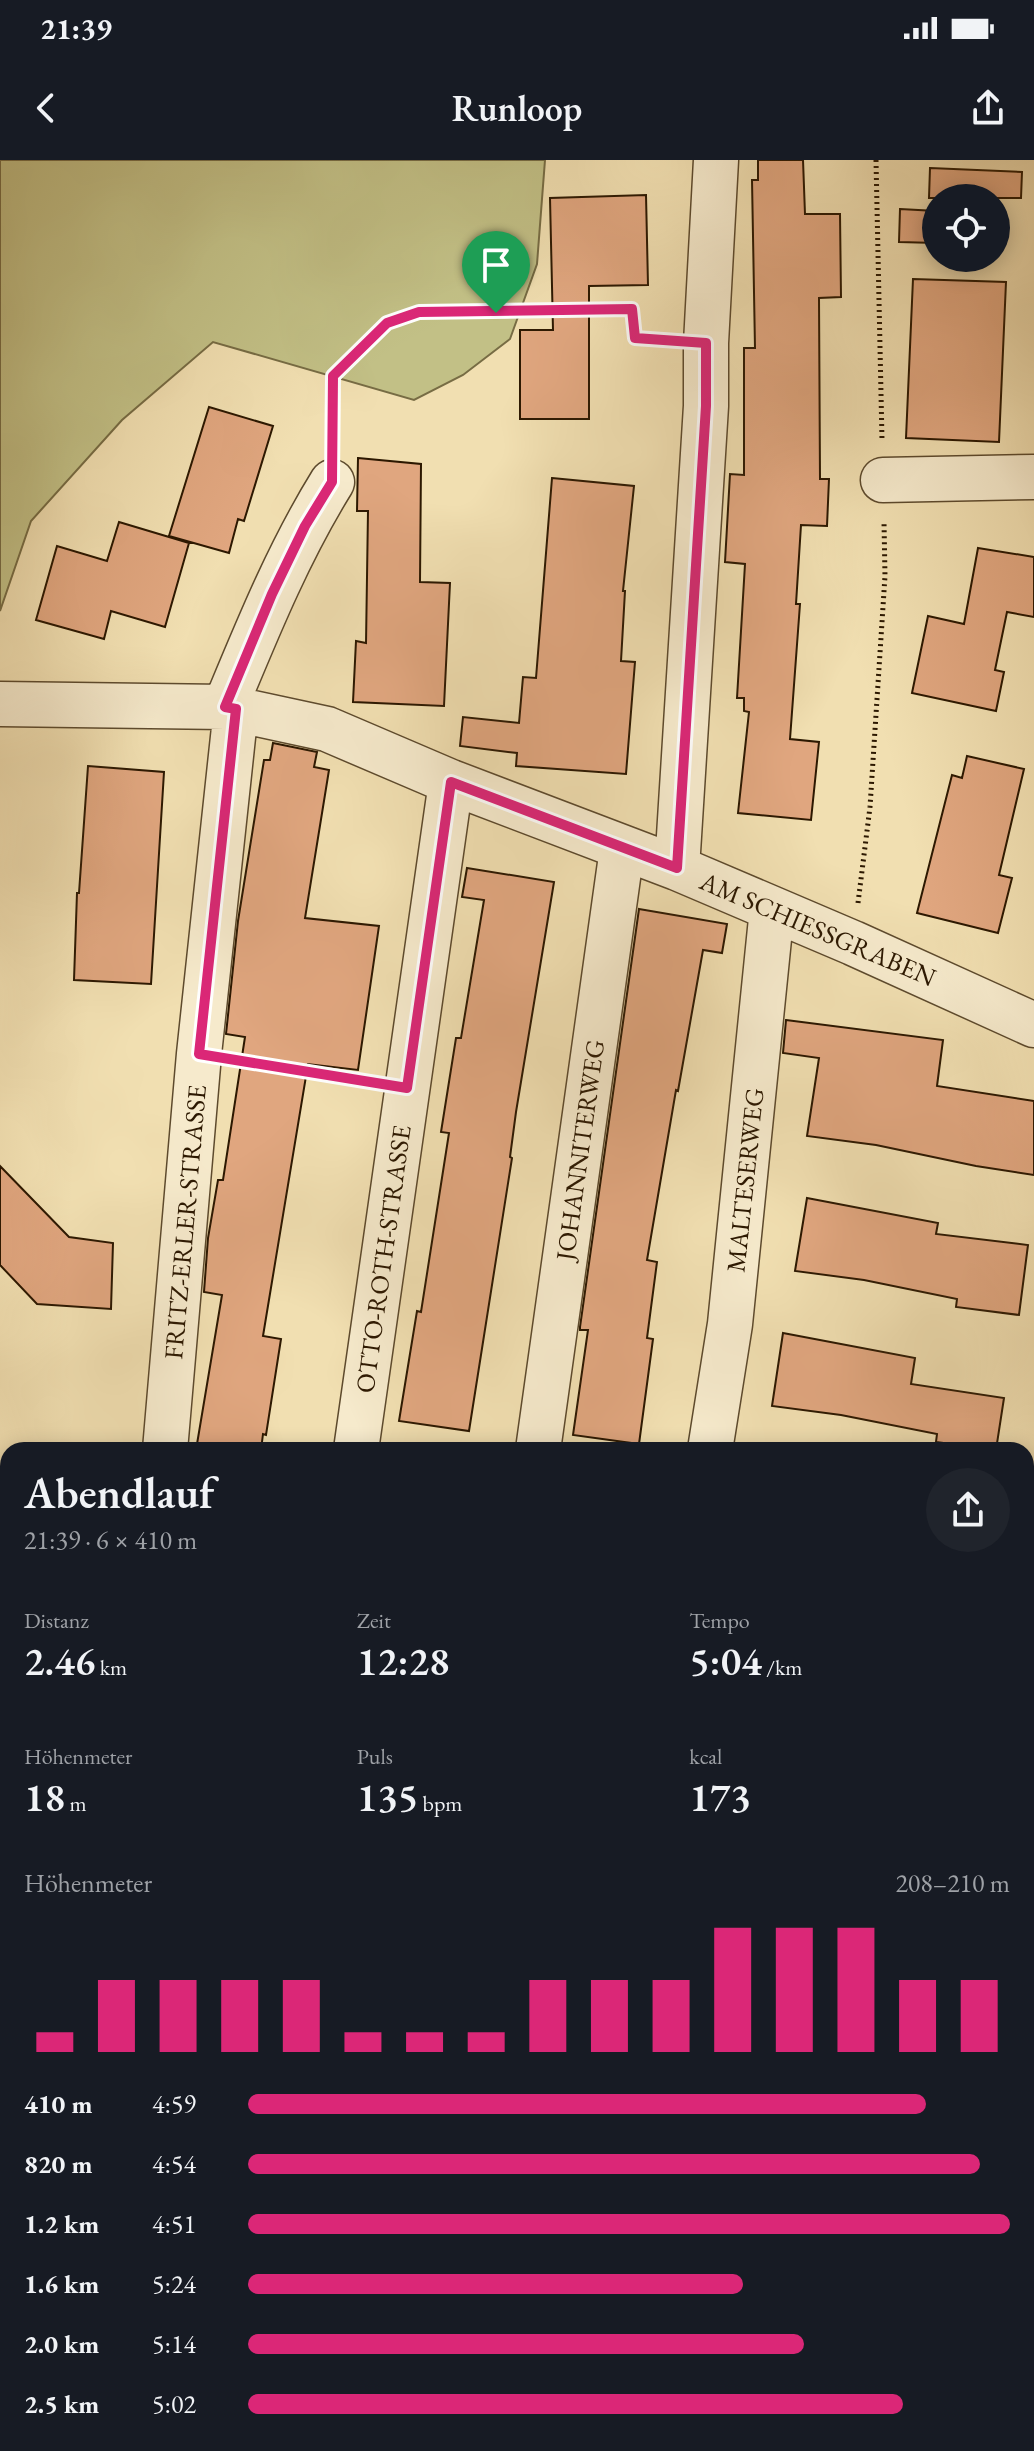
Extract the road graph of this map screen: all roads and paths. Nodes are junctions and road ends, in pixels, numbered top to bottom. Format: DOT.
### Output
graph roads {
  1 [pos="716,160"];
  2 [pos="876,160"];
  3 [pos="706,343"];
  4 [pos="1034,477"];
  5 [pos="883,480"];
  6 [pos="332,482"];
  7 [pos="0,704"];
  8 [pos="231,708"];
  9 [pos="451,782"];
  10 [pos="622,849"];
  11 [pos="677,868"];
  12 [pos="772,909"];
  13 [pos="853,943"];
  14 [pos="1033,1016"];
  15 [pos="199,1054"];
  16 [pos="407,1088"];
  17 [pos="166,1442"];
  18 [pos="357,1442"];
  19 [pos="539,1442"];
  20 [pos="711,1442"];
  1 -- 3 [label="street"];
  2 -- 5 [label="path"];
  3 -- 6 [label="path"];
  3 -- 11 [label="street"];
  4 -- 5 [label="street"];
  5 -- 13 [label="path"];
  6 -- 8 [label="street, FRITZ-ERLER-STRASSE"];
  7 -- 8 [label="street, AM SCHIESSGRABEN"];
  8 -- 9 [label="street, AM SCHIESSGRABEN"];
  8 -- 15 [label="street, FRITZ-ERLER-STRASSE"];
  9 -- 10 [label="street, AM SCHIESSGRABEN"];
  9 -- 16 [label="street, OTTO-ROTH-STRASSE"];
  10 -- 11 [label="street, AM SCHIESSGRABEN"];
  10 -- 19 [label="street, JOHANNITERWEG"];
  11 -- 12 [label="street, AM SCHIESSGRABEN"];
  12 -- 13 [label="street, AM SCHIESSGRABEN"];
  12 -- 20 [label="street, MALTESERWEG"];
  13 -- 14 [label="street, AM SCHIESSGRABEN"];
  15 -- 16 [label="path"];
  15 -- 17 [label="street, FRITZ-ERLER-STRASSE"];
  16 -- 18 [label="street, OTTO-ROTH-STRASSE"];
}
